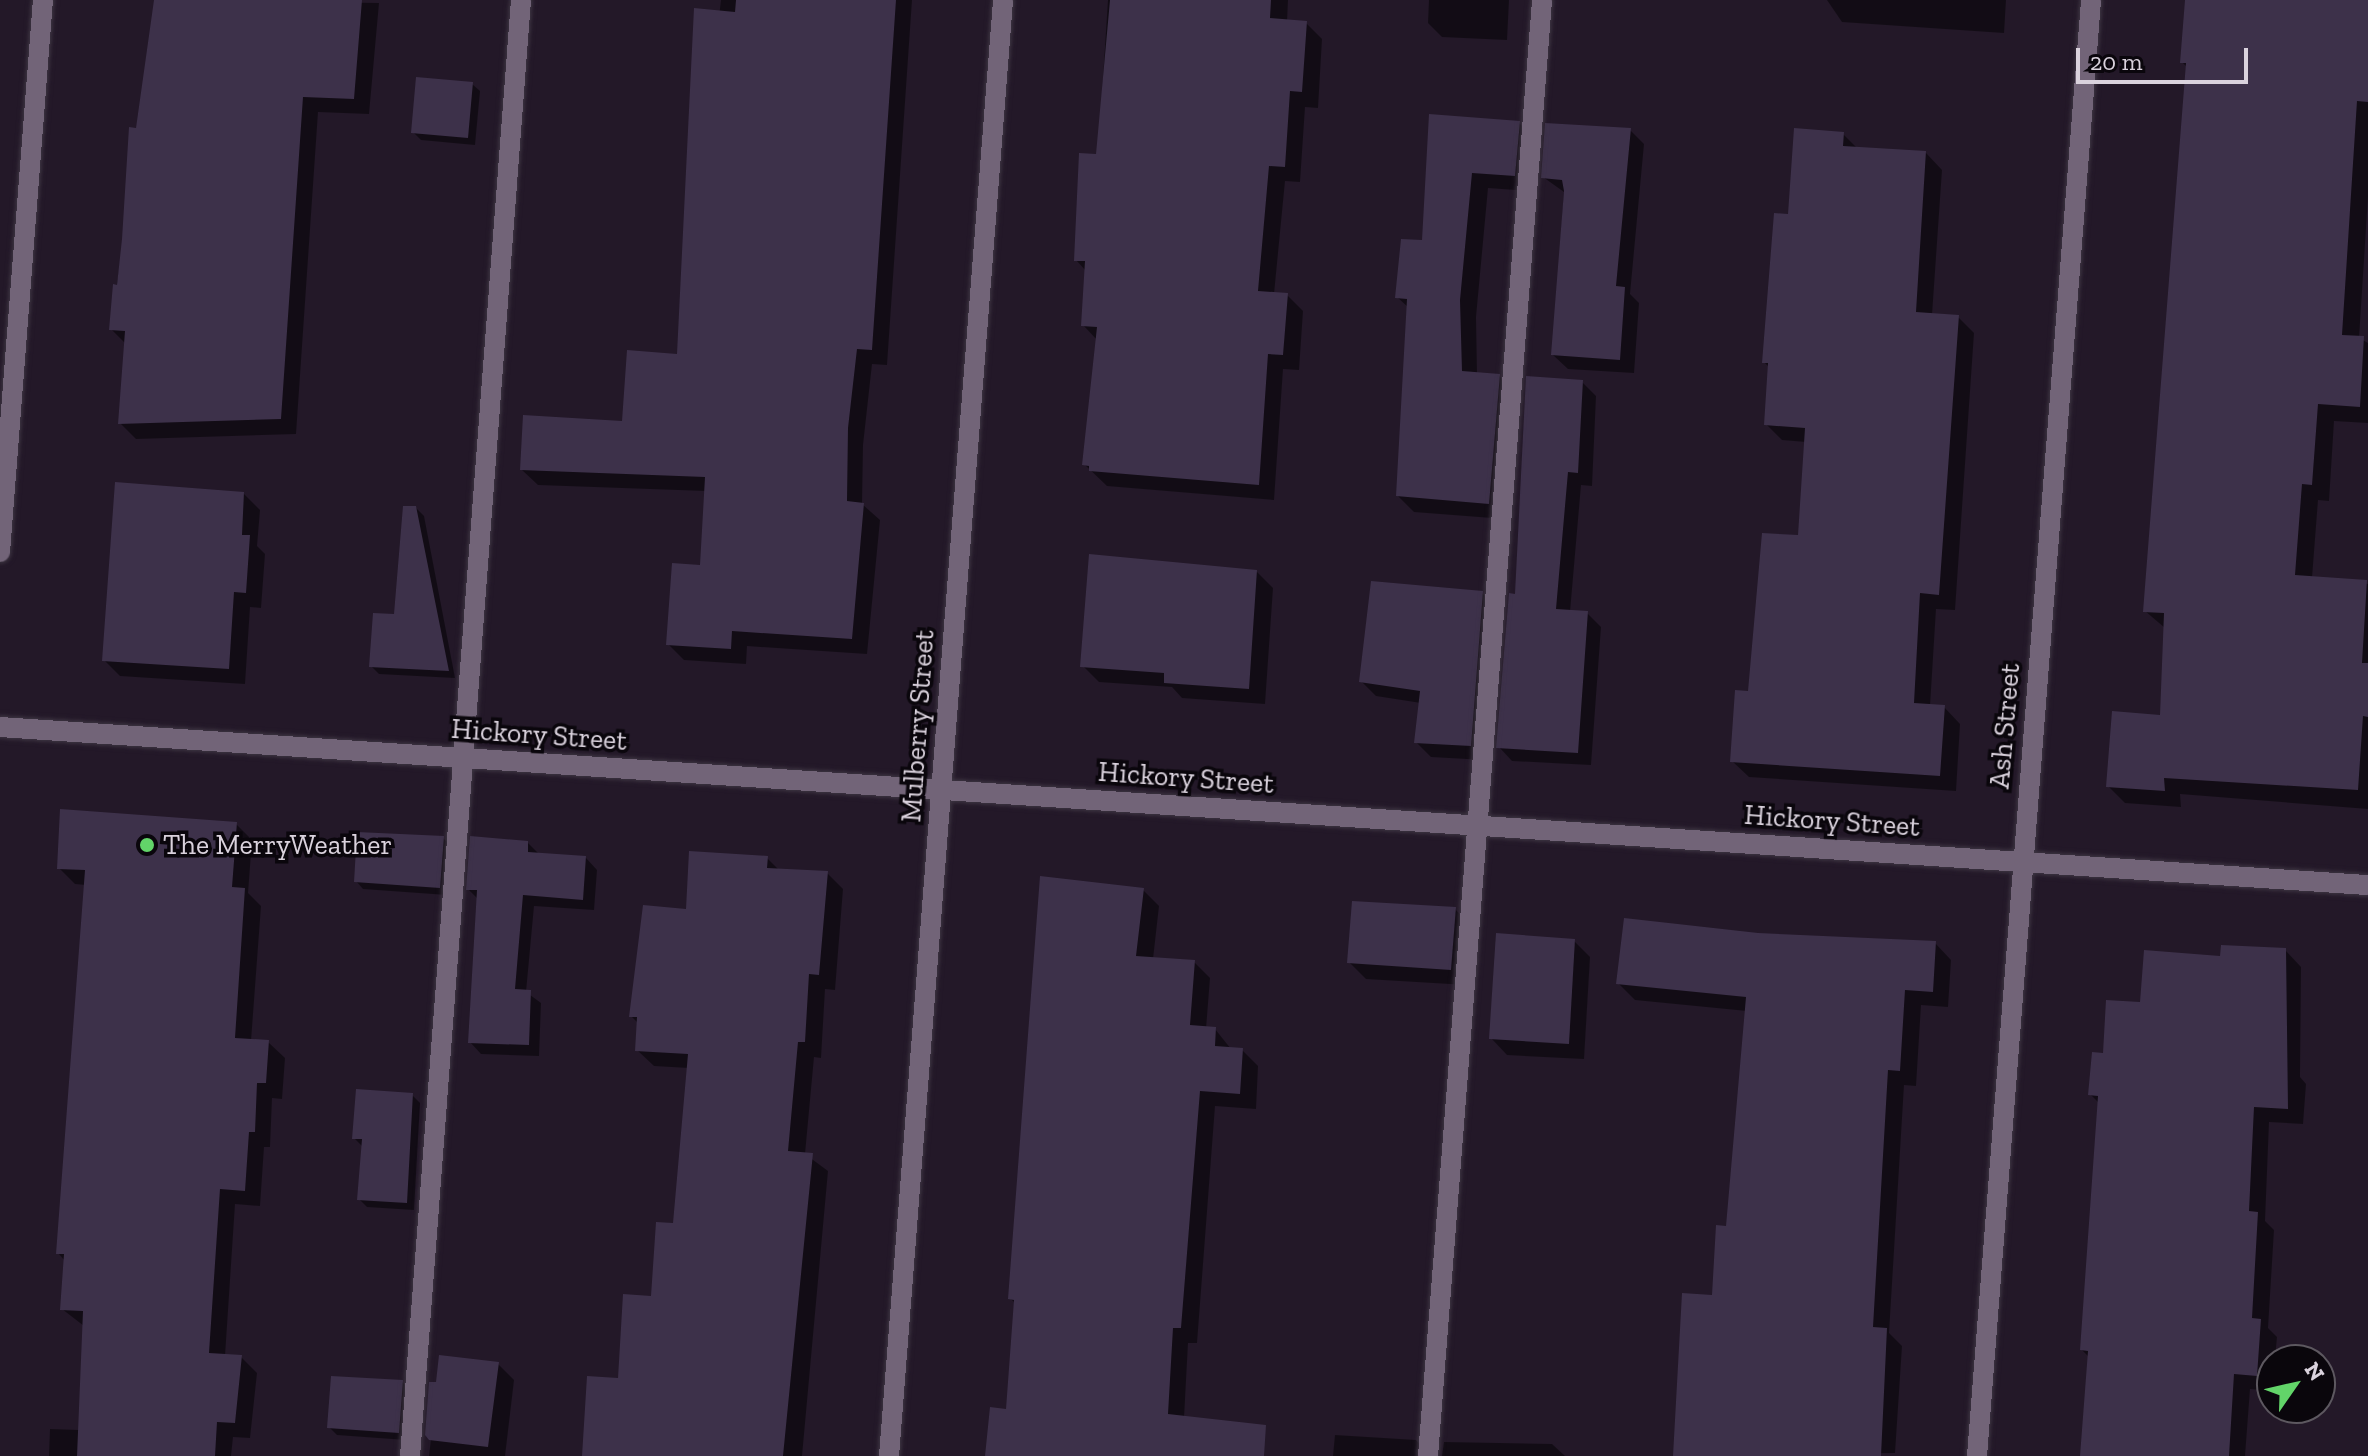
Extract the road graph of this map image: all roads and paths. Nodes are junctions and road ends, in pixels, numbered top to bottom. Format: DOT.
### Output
graph roads {
  1 [pos="43,0"];
  2 [pos="521,0"];
  3 [pos="1003,0"];
  4 [pos="1542,0"];
  5 [pos="2091,0"];
  6 [pos="0,552"];
  7 [pos="0,727"];
  8 [pos="464,758"];
  9 [pos="941,790"];
  10 [pos="1477,826"];
  11 [pos="2023,862"];
  12 [pos="2368,885"];
  13 [pos="410,1456"];
  14 [pos="889,1456"];
  15 [pos="1428,1456"];
  16 [pos="1977,1456"];
  1 -- 6 [label="street"];
  2 -- 8 [label="street"];
  3 -- 9 [label="street, Mulberry Street"];
  4 -- 10 [label="street"];
  5 -- 11 [label="street, Ash Street"];
  7 -- 8 [label="street, Hickory Street"];
  8 -- 9 [label="street, Hickory Street"];
  8 -- 13 [label="street"];
  9 -- 10 [label="street, Hickory Street"];
  9 -- 14 [label="street, Mulberry Street"];
  10 -- 11 [label="street, Hickory Street"];
  10 -- 15 [label="street"];
  11 -- 12 [label="street, Hickory Street"];
  11 -- 16 [label="street, Ash Street"];
}
